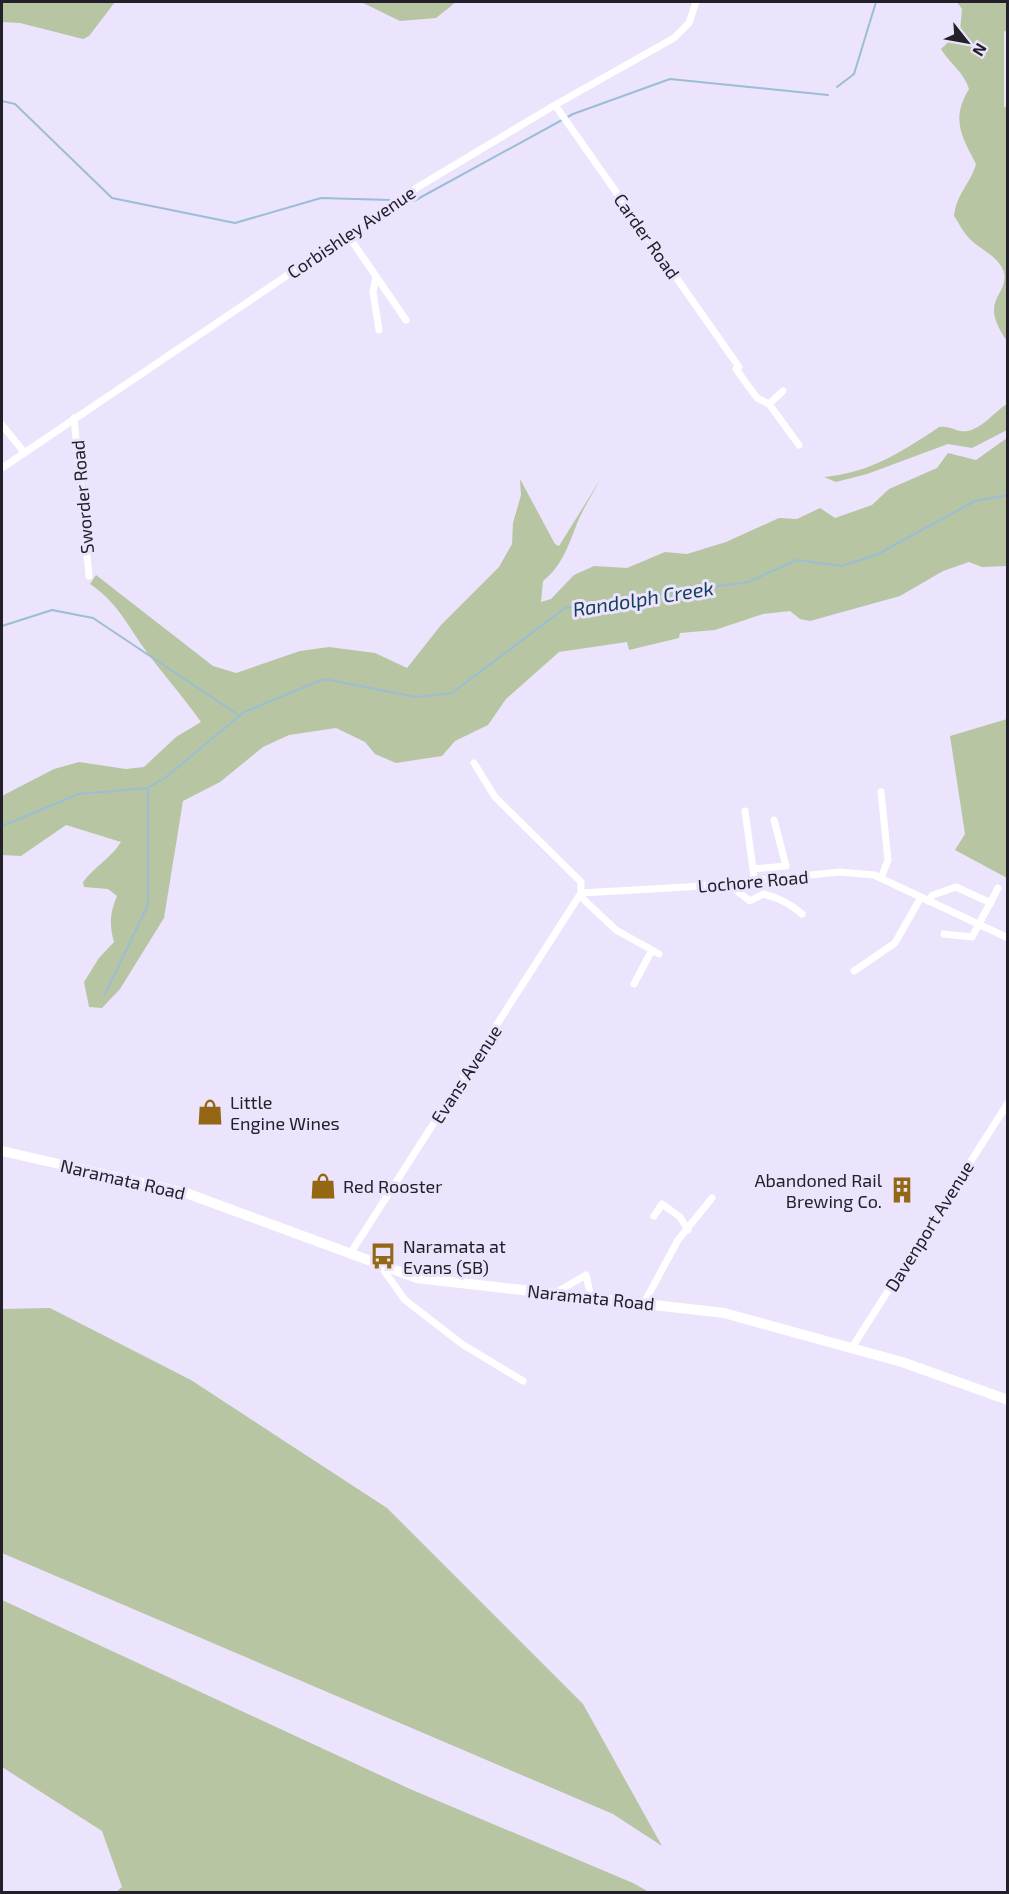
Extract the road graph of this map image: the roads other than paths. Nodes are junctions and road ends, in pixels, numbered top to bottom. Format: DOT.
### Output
graph roads {
  1 [pos="696,2"];
  2 [pos="555,105"];
  3 [pos="347,234"];
  4 [pos="376,276"];
  5 [pos="406,320"];
  6 [pos="379,330"];
  7 [pos="783,391"];
  8 [pos="769,404"];
  9 [pos="74,418"];
  10 [pos="2,425"];
  11 [pos="799,445"];
  12 [pos="24,452"];
  13 [pos="2,468"];
  14 [pos="89,576"];
  15 [pos="474,763"];
  16 [pos="881,792"];
  17 [pos="745,811"];
  18 [pos="774,820"];
  19 [pos="753,869"];
  20 [pos="881,878"];
  21 [pos="754,881"];
  22 [pos="727,883"];
  23 [pos="998,888"];
  24 [pos="580,894"];
  25 [pos="925,899"];
  26 [pos="991,903"];
  27 [pos="802,914"];
  28 [pos="979,925"];
  29 [pos="944,933"];
  30 [pos="1008,938"];
  31 [pos="652,950"];
  32 [pos="659,954"];
  33 [pos="854,971"];
  34 [pos="634,984"];
  35 [pos="1008,1103"];
  36 [pos="2,1151"];
  37 [pos="712,1198"];
  38 [pos="654,1216"];
  39 [pos="688,1230"];
  40 [pos="350,1254"];
  41 [pos="380,1265"];
  42 [pos="555,1293"];
  43 [pos="591,1298"];
  44 [pos="644,1303"];
  45 [pos="851,1349"];
  46 [pos="523,1381"];
  47 [pos="1008,1400"];
  1 -- 2 [label="street, Corbishley Avenue"];
  2 -- 3 [label="street, Corbishley Avenue"];
  2 -- 8 [label="street, Carder Road"];
  3 -- 4 [label="street"];
  3 -- 9 [label="street, Corbishley Avenue"];
  4 -- 5 [label="street"];
  4 -- 6 [label="street"];
  7 -- 8 [label="street"];
  8 -- 11 [label="street, Carder Road"];
  9 -- 12 [label="street, Corbishley Avenue"];
  9 -- 14 [label="street, Sworder Road"];
  10 -- 12 [label="street"];
  12 -- 13 [label="street, Corbishley Avenue"];
  15 -- 24 [label="street"];
  16 -- 20 [label="street"];
  17 -- 19 [label="street"];
  18 -- 19 [label="street"];
  19 -- 21 [label="street"];
  20 -- 21 [label="street, Lochore Road"];
  20 -- 25 [label="street, Lochore Road"];
  21 -- 22 [label="street, Lochore Road"];
  22 -- 24 [label="street, Lochore Road"];
  22 -- 27 [label="street"];
  23 -- 26 [label="street"];
  24 -- 31 [label="street"];
  24 -- 40 [label="street, Evans Avenue"];
  25 -- 26 [label="street"];
  25 -- 28 [label="street, Lochore Road"];
  25 -- 33 [label="street"];
  26 -- 28 [label="street"];
  28 -- 29 [label="street"];
  28 -- 30 [label="street, Lochore Road"];
  31 -- 32 [label="street"];
  31 -- 34 [label="street"];
  35 -- 45 [label="street, Davenport Avenue"];
  36 -- 40 [label="main road, Naramata Road"];
  37 -- 39 [label="street"];
  38 -- 39 [label="street"];
  39 -- 44 [label="street"];
  40 -- 41 [label="main road, Naramata Road"];
  41 -- 42 [label="main road, Naramata Road"];
  41 -- 46 [label="street"];
  42 -- 43 [label="main road, Naramata Road"];
  42 -- 43 [label="street"];
  43 -- 44 [label="main road, Naramata Road"];
  44 -- 45 [label="main road, Naramata Road"];
  45 -- 47 [label="main road, Naramata Road"];
}
